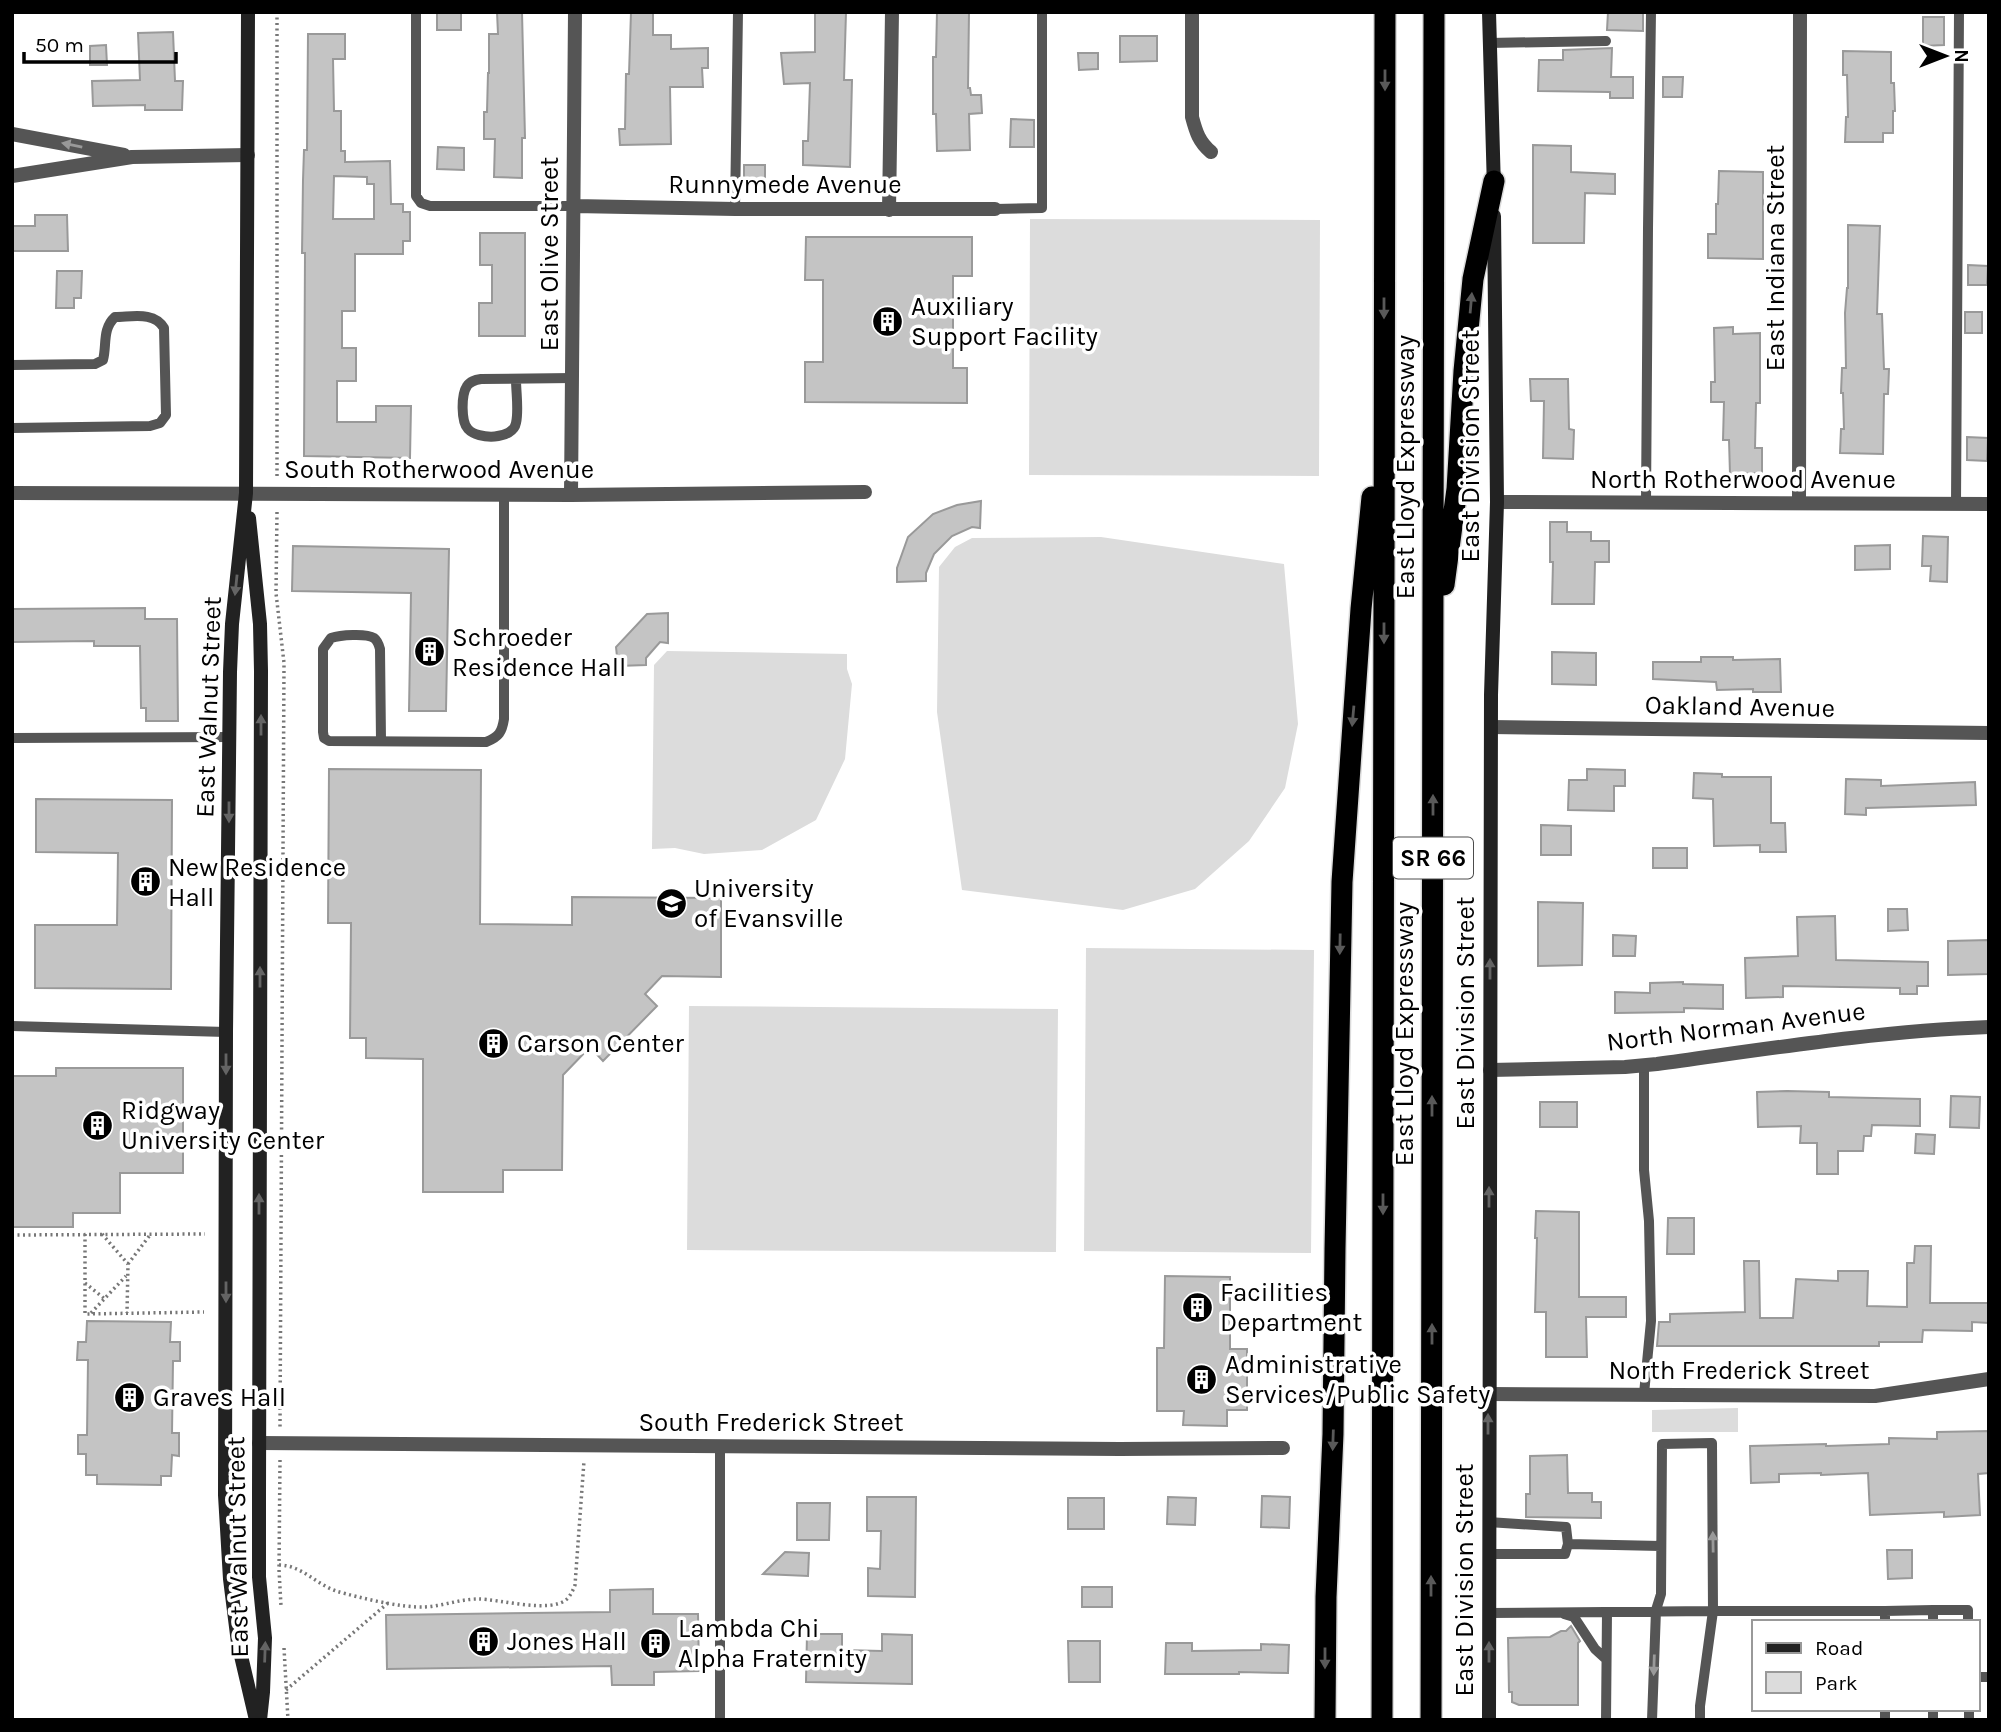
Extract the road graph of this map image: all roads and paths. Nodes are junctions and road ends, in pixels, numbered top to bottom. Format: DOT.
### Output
graph roads {
  1 [pos="248,12"];
  2 [pos="277,12"];
  3 [pos="416,12"];
  4 [pos="575,12"];
  5 [pos="738,12"];
  6 [pos="892,12"];
  7 [pos="1042,12"];
  8 [pos="1192,12"];
  9 [pos="1385,12"];
  10 [pos="1434,12"];
  11 [pos="1489,12"];
  12 [pos="1651,12"];
  13 [pos="1800,12"];
  14 [pos="1959,12"];
  15 [pos="1606,41"];
  16 [pos="1489,43"];
  17 [pos="12,134"];
  18 [pos="1211,152"];
  19 [pos="248,155"];
  20 [pos="132,157"];
  21 [pos="12,176"];
  22 [pos="1494,181"];
  23 [pos="574,206"];
  24 [pos="735,209"];
  25 [pos="995,209"];
  26 [pos="889,210"];
  27 [pos="12,365"];
  28 [pos="573,378"];
  29 [pos="516,379"];
  30 [pos="1384,380"];
  31 [pos="12,428"];
  32 [pos="277,476"];
  33 [pos="865,492"];
  34 [pos="12,493"];
  35 [pos="246,493"];
  36 [pos="504,495"];
  37 [pos="571,495"];
  38 [pos="1497,502"];
  39 [pos="1647,502"];
  40 [pos="1799,503"];
  41 [pos="1956,504"];
  42 [pos="1989,504"];
  43 [pos="277,514"];
  44 [pos="1433,663"];
  45 [pos="1491,727"];
  46 [pos="1989,733"];
  47 [pos="230,737"];
  48 [pos="12,738"];
  49 [pos="381,741"];
  50 [pos="12,1026"];
  51 [pos="1989,1027"];
  52 [pos="226,1032"];
  53 [pos="1644,1065"];
  54 [pos="1490,1070"];
  55 [pos="12,1234"];
  56 [pos="85,1234"];
  57 [pos="102,1234"];
  58 [pos="151,1234"];
  59 [pos="205,1234"];
  60 [pos="128,1264"];
  61 [pos="128,1275"];
  62 [pos="85,1283"];
  63 [pos="105,1299"];
  64 [pos="204,1312"];
  65 [pos="91,1313"];
  66 [pos="127,1313"];
  67 [pos="1989,1379"];
  68 [pos="1489,1394"];
  69 [pos="1644,1394"];
  70 [pos="259,1443"];
  71 [pos="280,1443"];
  72 [pos="720,1446"];
  73 [pos="1283,1448"];
  74 [pos="584,1459"];
  75 [pos="1489,1522"];
  76 [pos="1568,1544"];
  77 [pos="1661,1546"];
  78 [pos="1489,1554"];
  79 [pos="279,1565"];
  80 [pos="388,1602"];
  81 [pos="1656,1610"];
  82 [pos="1713,1611"];
  83 [pos="1558,1612"];
  84 [pos="1607,1612"];
  85 [pos="1489,1613"];
  86 [pos="1885,1616"];
  87 [pos="1933,1616"];
  88 [pos="282,1617"];
  89 [pos="1968,1620"];
  90 [pos="283,1642"];
  91 [pos="1606,1659"];
  92 [pos="286,1690"];
  93 [pos="1431,1712"];
  94 [pos="258,1720"];
  95 [pos="288,1720"];
  96 [pos="720,1720"];
  97 [pos="1325,1720"];
  98 [pos="1382,1720"];
  99 [pos="1489,1720"];
  100 [pos="1606,1720"];
  101 [pos="1652,1720"];
  102 [pos="1700,1720"];
  1 -- 19 [label="street, East Walnut Street"];
  2 -- 32 [label="path"];
  3 -- 23 [label="lane"];
  4 -- 23 [label="street, East Olive Street"];
  5 -- 24 [label="lane"];
  6 -- 26 [label="street"];
  7 -- 25 [label="lane"];
  8 -- 18 [label="street"];
  9 -- 30 [label="highway, East Lloyd Expressway / SR 66, one-way"];
  10 -- 44 [label="highway, East Lloyd Expressway / SR 66"];
  11 -- 16 [label="street, East Division Street"];
  12 -- 39 [label="lane"];
  13 -- 40 [label="street, East Indiana Street"];
  14 -- 41 [label="lane"];
  15 -- 16 [label="lane"];
  16 -- 22 [label="street, East Division Street"];
  20 -- 17 [label="street, one-way"];
  19 -- 20 [label="street"];
  19 -- 35 [label="street, East Walnut Street"];
  20 -- 21 [label="street"];
  22 -- 38 [label="street, East Division Street"];
  44 -- 22 [label="highway, one-way"];
  23 -- 24 [label="street, Runnymede Avenue"];
  23 -- 28 [label="street, East Olive Street"];
  24 -- 26 [label="street, Runnymede Avenue"];
  25 -- 26 [label="street, Runnymede Avenue"];
  27 -- 31 [label="lane"];
  28 -- 29 [label="lane"];
  28 -- 37 [label="street, East Olive Street"];
  29 -- 29 [label="lane"];
  30 -- 97 [label="highway, one-way"];
  30 -- 98 [label="highway, East Lloyd Expressway / SR 66, one-way"];
  33 -- 37 [label="street, South Rotherwood Avenue"];
  34 -- 35 [label="street, South Rotherwood Avenue"];
  35 -- 36 [label="street, South Rotherwood Avenue"];
  35 -- 47 [label="street, East Walnut Street, one-way"];
  70 -- 35 [label="street, East Walnut Street, one-way"];
  36 -- 37 [label="street, South Rotherwood Avenue"];
  36 -- 49 [label="lane"];
  38 -- 39 [label="street, North Rotherwood Avenue"];
  38 -- 45 [label="street, East Division Street"];
  39 -- 40 [label="street, North Rotherwood Avenue"];
  40 -- 41 [label="street, North Rotherwood Avenue"];
  41 -- 42 [label="street, North Rotherwood Avenue"];
  43 -- 71 [label="path"];
  93 -- 44 [label="highway, East Lloyd Expressway / SR 66, one-way"];
  45 -- 46 [label="street, Oakland Avenue"];
  54 -- 45 [label="street, East Division Street, one-way"];
  47 -- 48 [label="lane"];
  47 -- 52 [label="street, East Walnut Street, one-way"];
  49 -- 49 [label="lane"];
  50 -- 52 [label="lane"];
  51 -- 53 [label="street, North Norman Avenue"];
  52 -- 94 [label="street, East Walnut Street, one-way"];
  53 -- 54 [label="street, North Norman Avenue"];
  53 -- 69 [label="lane"];
  68 -- 54 [label="street, East Division Street, one-way"];
  55 -- 56 [label="path"];
  56 -- 57 [label="path"];
  56 -- 62 [label="path"];
  57 -- 58 [label="path"];
  57 -- 60 [label="path"];
  58 -- 59 [label="path"];
  58 -- 60 [label="path"];
  60 -- 61 [label="path"];
  61 -- 63 [label="path"];
  61 -- 66 [label="path"];
  62 -- 63 [label="path"];
  62 -- 65 [label="path"];
  63 -- 65 [label="path"];
  64 -- 66 [label="path"];
  65 -- 66 [label="path"];
  67 -- 69 [label="street, North Frederick Street"];
  68 -- 69 [label="street, North Frederick Street"];
  75 -- 68 [label="street, East Division Street, one-way"];
  70 -- 71 [label="street, South Frederick Street"];
  94 -- 70 [label="street, East Walnut Street, one-way"];
  71 -- 72 [label="street, South Frederick Street"];
  71 -- 79 [label="path"];
  72 -- 73 [label="street, South Frederick Street"];
  72 -- 96 [label="lane"];
  74 -- 80 [label="path"];
  75 -- 76 [label="lane"];
  75 -- 78 [label="street, East Division Street"];
  76 -- 77 [label="lane"];
  76 -- 78 [label="lane"];
  77 -- 81 [label="lane"];
  82 -- 77 [label="lane, one-way"];
  78 -- 85 [label="street, East Division Street"];
  79 -- 80 [label="path"];
  79 -- 88 [label="path"];
  80 -- 92 [label="path"];
  81 -- 82 [label="lane"];
  81 -- 84 [label="lane"];
  81 -- 101 [label="lane, one-way"];
  82 -- 86 [label="lane"];
  82 -- 102 [label="lane"];
  83 -- 84 [label="lane"];
  83 -- 85 [label="lane"];
  83 -- 91 [label="lane"];
  84 -- 91 [label="lane"];
  99 -- 85 [label="street, East Division Street, one-way"];
  86 -- 87 [label="lane"];
  87 -- 89 [label="lane"];
  90 -- 92 [label="path"];
  91 -- 100 [label="lane"];
  92 -- 95 [label="path"];
}
